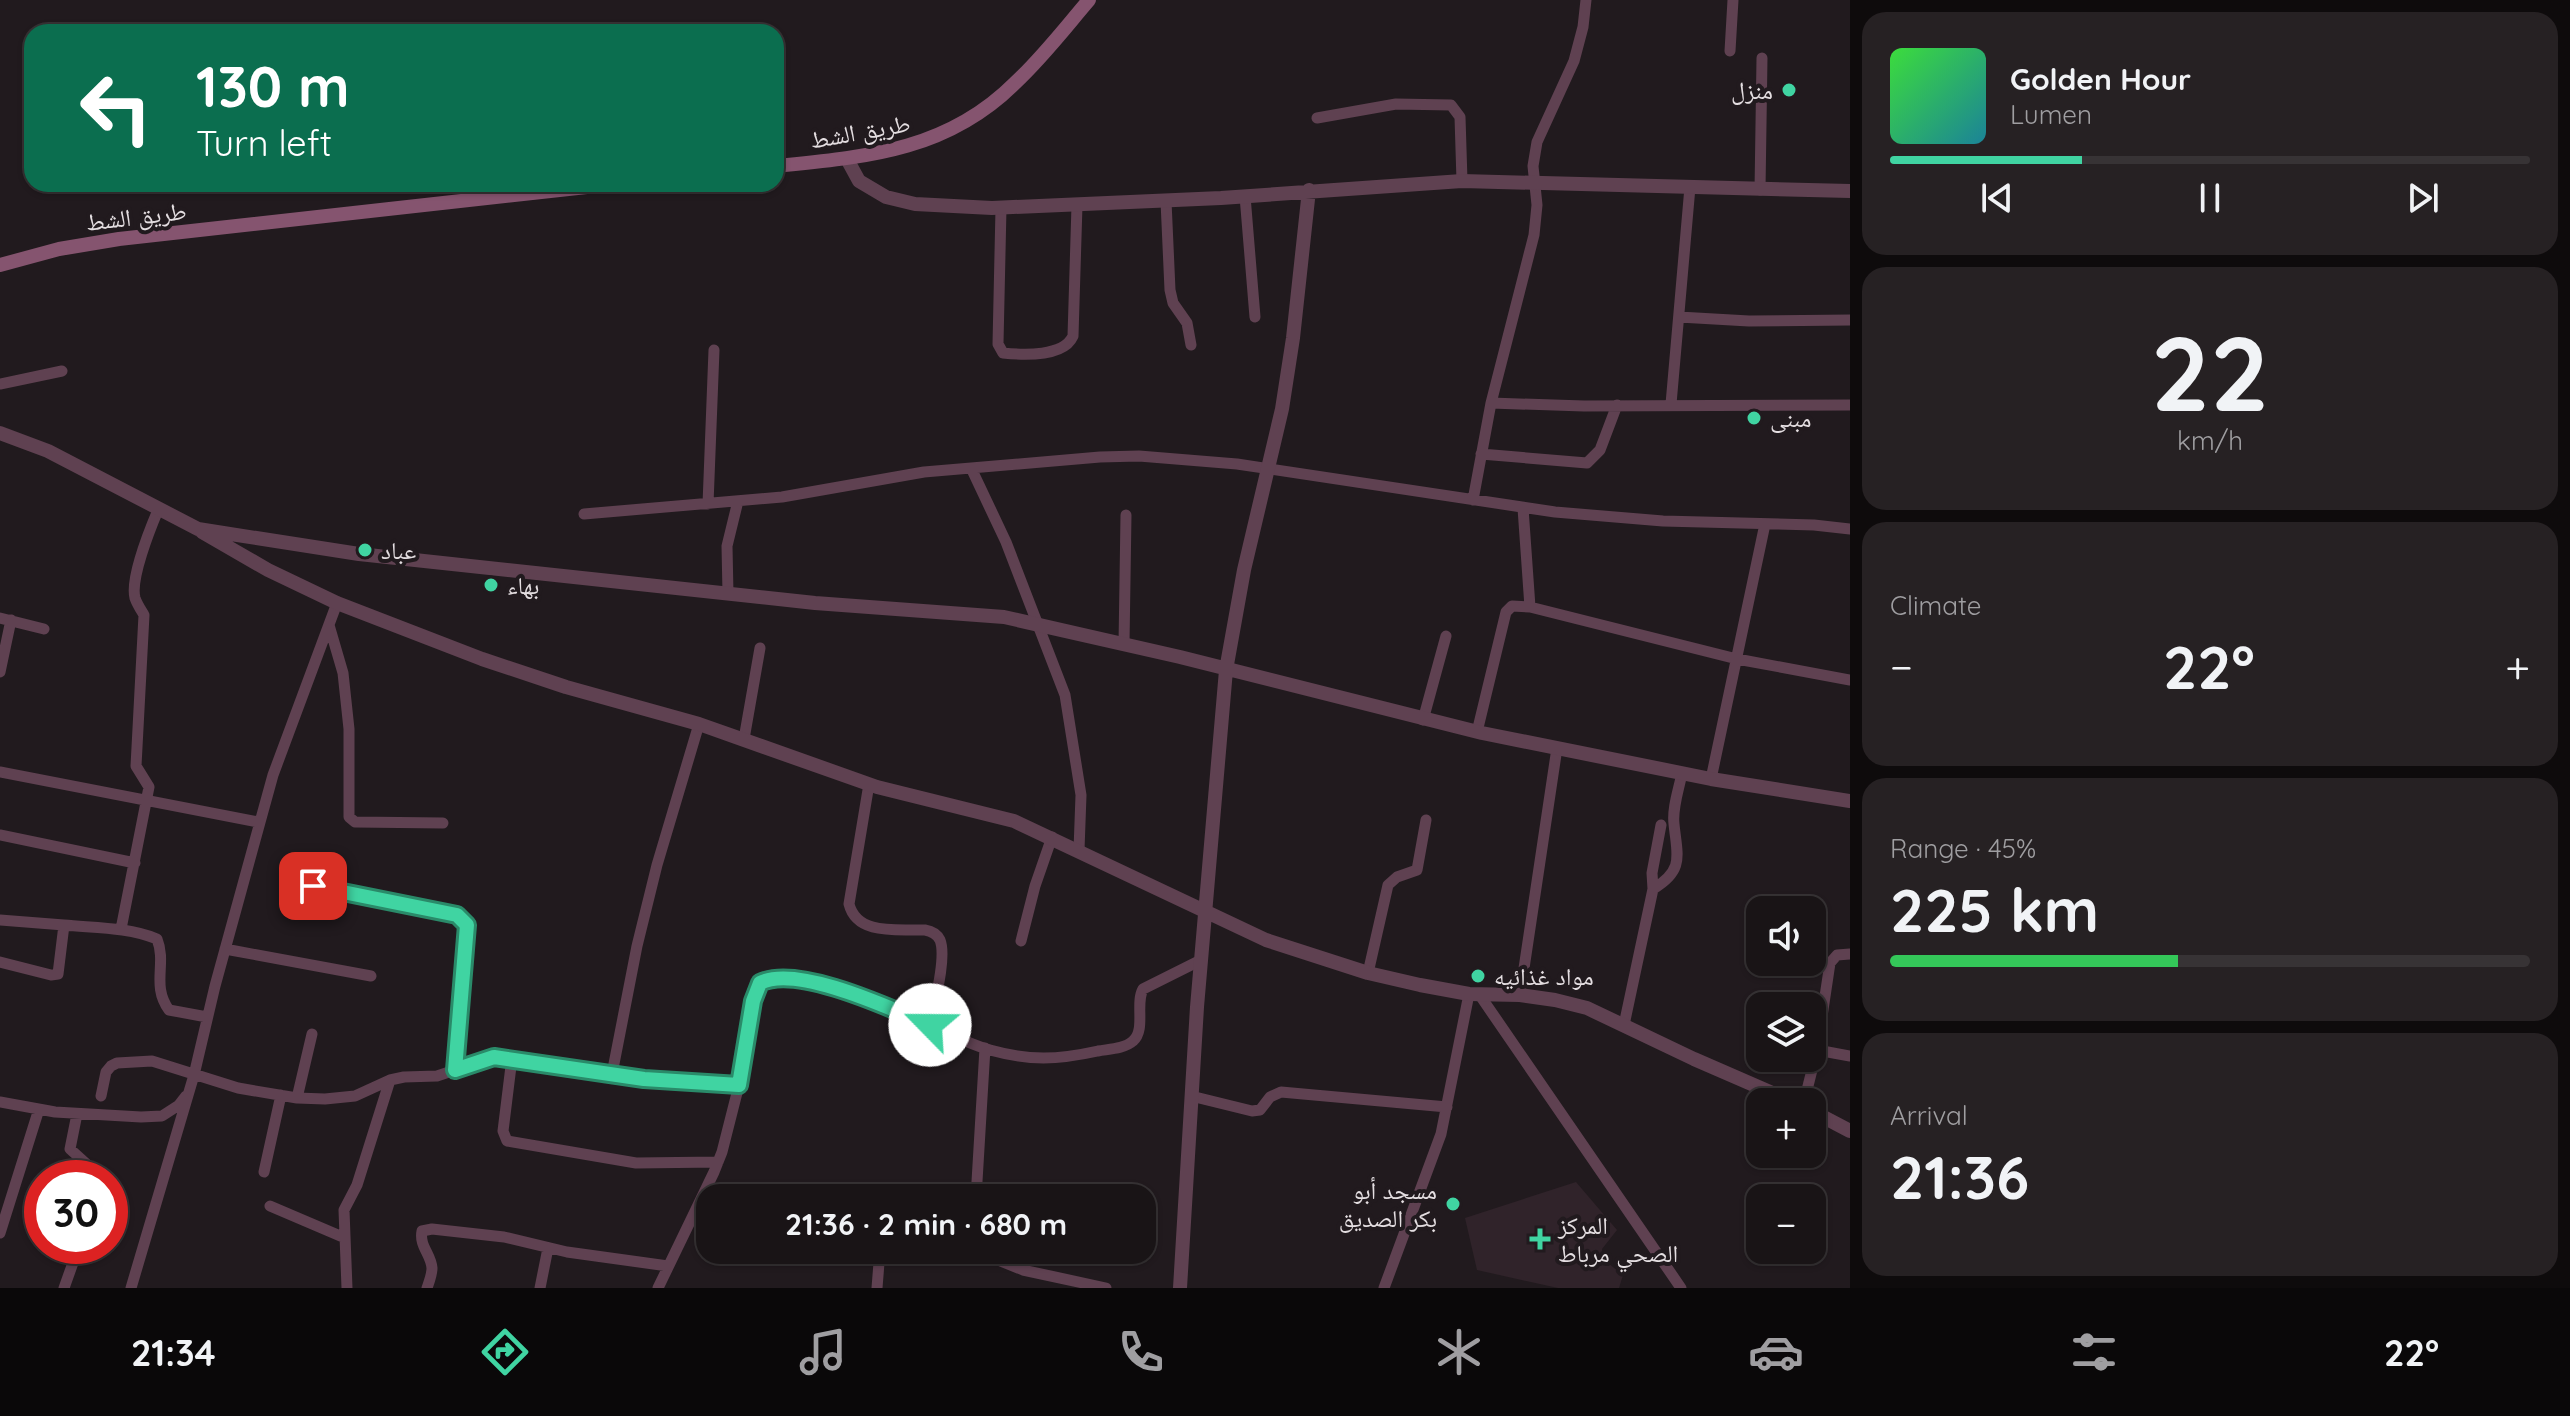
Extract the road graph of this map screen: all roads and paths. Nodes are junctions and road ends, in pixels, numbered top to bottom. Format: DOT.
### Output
graph roads {
  1 [pos="1089,0"];
  2 [pos="1586,0"];
  3 [pos="1733,0"];
  4 [pos="1730,51"];
  5 [pos="1762,58"];
  6 [pos="1317,118"];
  7 [pos="847,159"];
  8 [pos="784,165"];
  9 [pos="1462,181"];
  10 [pos="1535,182"];
  11 [pos="1690,187"];
  12 [pos="1309,190"];
  13 [pos="1760,190"];
  14 [pos="1850,191"];
  15 [pos="542,192"];
  16 [pos="1245,196"];
  17 [pos="1166,201"];
  18 [pos="1077,205"];
  19 [pos="1001,208"];
  20 [pos="0,265"];
  21 [pos="1255,317"];
  22 [pos="1679,317"];
  23 [pos="1850,320"];
  24 [pos="1191,345"];
  25 [pos="714,350"];
  26 [pos="62,371"];
  27 [pos="0,384"];
  28 [pos="1491,403"];
  29 [pos="1671,404"];
  30 [pos="1617,405"];
  31 [pos="1850,405"];
  32 [pos="0,433"];
  33 [pos="1481,454"];
  34 [pos="972,470"];
  35 [pos="1268,470"];
  36 [pos="1473,500"];
  37 [pos="738,501"];
  38 [pos="708,504"];
  39 [pos="1523,508"];
  40 [pos="158,510"];
  41 [pos="584,514"];
  42 [pos="1126,515"];
  43 [pos="1765,524"];
  44 [pos="198,529"];
  45 [pos="1850,529"];
  46 [pos="728,594"];
  47 [pos="337,603"];
  48 [pos="1530,607"];
  49 [pos="5,619"];
  50 [pos="1035,624"];
  51 [pos="329,625"];
  52 [pos="44,629"];
  53 [pos="1446,636"];
  54 [pos="1124,644"];
  55 [pos="760,648"];
  56 [pos="1737,659"];
  57 [pos="1226,670"];
  58 [pos="0,672"];
  59 [pos="1850,680"];
  60 [pos="1423,720"];
  61 [pos="699,724"];
  62 [pos="1477,732"];
  63 [pos="744,739"];
  64 [pos="1557,748"];
  65 [pos="0,772"];
  66 [pos="1682,773"];
  67 [pos="1711,779"];
  68 [pos="869,784"];
  69 [pos="1850,801"];
  70 [pos="147,802"];
  71 [pos="1426,820"];
  72 [pos="258,822"];
  73 [pos="443,823"];
  74 [pos="1661,825"];
  75 [pos="0,835"];
  76 [pos="1052,837"];
  77 [pos="1079,850"];
  78 [pos="135,863"];
  79 [pos="313,886"];
  80 [pos="1653,889"];
  81 [pos="1205,913"];
  82 [pos="0,920"];
  83 [pos="64,925"];
  84 [pos="121,929"];
  85 [pos="1021,941"];
  86 [pos="225,949"];
  87 [pos="1850,954"];
  88 [pos="1201,960"];
  89 [pos="0,962"];
  90 [pos="1368,973"];
  91 [pos="371,976"];
  92 [pos="1826,992"];
  93 [pos="1474,994"];
  94 [pos="1520,995"];
  95 [pos="207,1017"];
  96 [pos="930,1025"];
  97 [pos="1624,1025"];
  98 [pos="312,1034"];
  99 [pos="985,1048"];
  100 [pos="1826,1052"];
  101 [pos="1850,1056"];
  102 [pos="512,1058"];
  103 [pos="455,1070"];
  104 [pos="612,1074"];
  105 [pos="194,1075"];
  106 [pos="390,1080"];
  107 [pos="739,1085"];
  108 [pos="1760,1088"];
  109 [pos="189,1092"];
  110 [pos="281,1095"];
  111 [pos="101,1096"];
  112 [pos="1191,1096"];
  113 [pos="297,1098"];
  114 [pos="0,1102"];
  115 [pos="1447,1107"];
  116 [pos="39,1109"];
  117 [pos="77,1114"];
  118 [pos="1826,1118"];
  119 [pos="1850,1131"];
  120 [pos="82,1160"];
  121 [pos="718,1162"];
  122 [pos="264,1172"];
  123 [pos="711,1184"];
  124 [pos="977,1184"];
  125 [pos="270,1206"];
  126 [pos="696,1219"];
  127 [pos="0,1233"];
  128 [pos="345,1238"];
  129 [pos="548,1248"];
  130 [pos="73,1264"];
  131 [pos="879,1264"];
  132 [pos="1008,1264"];
  133 [pos="668,1266"];
  134 [pos="64,1288"];
  135 [pos="131,1288"];
  136 [pos="347,1288"];
  137 [pos="427,1288"];
  138 [pos="540,1288"];
  139 [pos="658,1288"];
  140 [pos="877,1288"];
  141 [pos="1106,1288"];
  142 [pos="1180,1288"];
  143 [pos="1384,1288"];
  144 [pos="1681,1288"];
  1 -- 7 [label="main road, طريق الشط"];
  2 -- 10 [label="street"];
  3 -- 4 [label="street"];
  5 -- 13 [label="street"];
  6 -- 9 [label="street"];
  7 -- 8 [label="main road, طريق الشط"];
  7 -- 19 [label="street"];
  9 -- 10 [label="street"];
  9 -- 12 [label="street"];
  10 -- 11 [label="street"];
  10 -- 28 [label="street"];
  11 -- 13 [label="street"];
  11 -- 22 [label="street"];
  12 -- 16 [label="street"];
  12 -- 35 [label="street"];
  13 -- 14 [label="street"];
  15 -- 20 [label="main road, طريق الشط"];
  16 -- 17 [label="street"];
  16 -- 21 [label="street"];
  17 -- 18 [label="street"];
  17 -- 24 [label="street"];
  18 -- 19 [label="street"];
  18 -- 19 [label="street"];
  22 -- 23 [label="street"];
  22 -- 29 [label="street"];
  25 -- 38 [label="street"];
  26 -- 27 [label="street"];
  28 -- 30 [label="street"];
  28 -- 33 [label="street"];
  29 -- 30 [label="street"];
  29 -- 31 [label="street"];
  30 -- 33 [label="street"];
  32 -- 40 [label="street"];
  33 -- 36 [label="street"];
  34 -- 35 [label="street"];
  34 -- 37 [label="street"];
  34 -- 50 [label="street"];
  35 -- 36 [label="street"];
  35 -- 57 [label="street"];
  36 -- 39 [label="street"];
  37 -- 38 [label="street"];
  37 -- 46 [label="street"];
  38 -- 41 [label="street"];
  39 -- 43 [label="street"];
  39 -- 48 [label="street"];
  40 -- 44 [label="street"];
  40 -- 70 [label="street"];
  42 -- 54 [label="street"];
  43 -- 45 [label="street"];
  43 -- 56 [label="street"];
  44 -- 46 [label="street"];
  44 -- 47 [label="street"];
  46 -- 50 [label="street"];
  47 -- 51 [label="street"];
  47 -- 61 [label="street"];
  48 -- 56 [label="street"];
  48 -- 62 [label="street"];
  49 -- 52 [label="street"];
  49 -- 58 [label="street"];
  50 -- 54 [label="street"];
  50 -- 77 [label="street"];
  51 -- 72 [label="street"];
  51 -- 73 [label="street"];
  53 -- 60 [label="street"];
  54 -- 57 [label="street"];
  55 -- 63 [label="street"];
  56 -- 59 [label="street"];
  56 -- 67 [label="street"];
  57 -- 60 [label="street"];
  57 -- 81 [label="street"];
  60 -- 62 [label="street"];
  61 -- 63 [label="street"];
  61 -- 104 [label="street"];
  62 -- 64 [label="street"];
  63 -- 68 [label="street"];
  64 -- 66 [label="street"];
  64 -- 94 [label="street"];
  65 -- 70 [label="street"];
  66 -- 67 [label="street"];
  66 -- 80 [label="street"];
  67 -- 69 [label="street"];
  68 -- 76 [label="street"];
  68 -- 96 [label="street"];
  70 -- 72 [label="street"];
  70 -- 78 [label="street"];
  71 -- 90 [label="street"];
  72 -- 86 [label="street"];
  74 -- 80 [label="street"];
  75 -- 78 [label="street"];
  76 -- 77 [label="street"];
  76 -- 85 [label="street"];
  77 -- 81 [label="street"];
  78 -- 84 [label="street"];
  79 -- 103 [label="street"];
  80 -- 97 [label="street"];
  81 -- 88 [label="street"];
  81 -- 90 [label="street"];
  82 -- 83 [label="street"];
  83 -- 84 [label="street"];
  83 -- 89 [label="street"];
  84 -- 95 [label="street"];
  86 -- 91 [label="street"];
  86 -- 95 [label="street"];
  87 -- 92 [label="street"];
  88 -- 99 [label="street"];
  88 -- 112 [label="street"];
  90 -- 93 [label="street"];
  93 -- 94 [label="street"];
  93 -- 115 [label="street"];
  93 -- 144 [label="street"];
  94 -- 97 [label="street"];
  95 -- 105 [label="street"];
  96 -- 99 [label="street"];
  96 -- 107 [label="street"];
  97 -- 108 [label="street"];
  98 -- 113 [label="street"];
  99 -- 124 [label="street"];
  100 -- 101 [label="street"];
  102 -- 103 [label="street"];
  102 -- 104 [label="street"];
  102 -- 121 [label="street"];
  103 -- 106 [label="street"];
  104 -- 107 [label="street"];
  105 -- 109 [label="street"];
  105 -- 110 [label="street"];
  105 -- 111 [label="street"];
  106 -- 113 [label="street"];
  106 -- 128 [label="street"];
  107 -- 121 [label="street"];
  109 -- 117 [label="street"];
  109 -- 135 [label="street"];
  110 -- 113 [label="street"];
  110 -- 122 [label="street"];
  112 -- 115 [label="street"];
  112 -- 142 [label="street"];
  114 -- 116 [label="street"];
  115 -- 143 [label="street"];
  116 -- 117 [label="street"];
  116 -- 127 [label="street"];
  117 -- 120 [label="street"];
  118 -- 119 [label="street"];
  121 -- 123 [label="street"];
  125 -- 128 [label="street"];
  126 -- 133 [label="street"];
  128 -- 136 [label="street"];
  129 -- 133 [label="street"];
  129 -- 137 [label="street"];
  129 -- 138 [label="street"];
  130 -- 134 [label="street"];
  131 -- 140 [label="street"];
  132 -- 141 [label="street"];
  133 -- 139 [label="street"];
}
